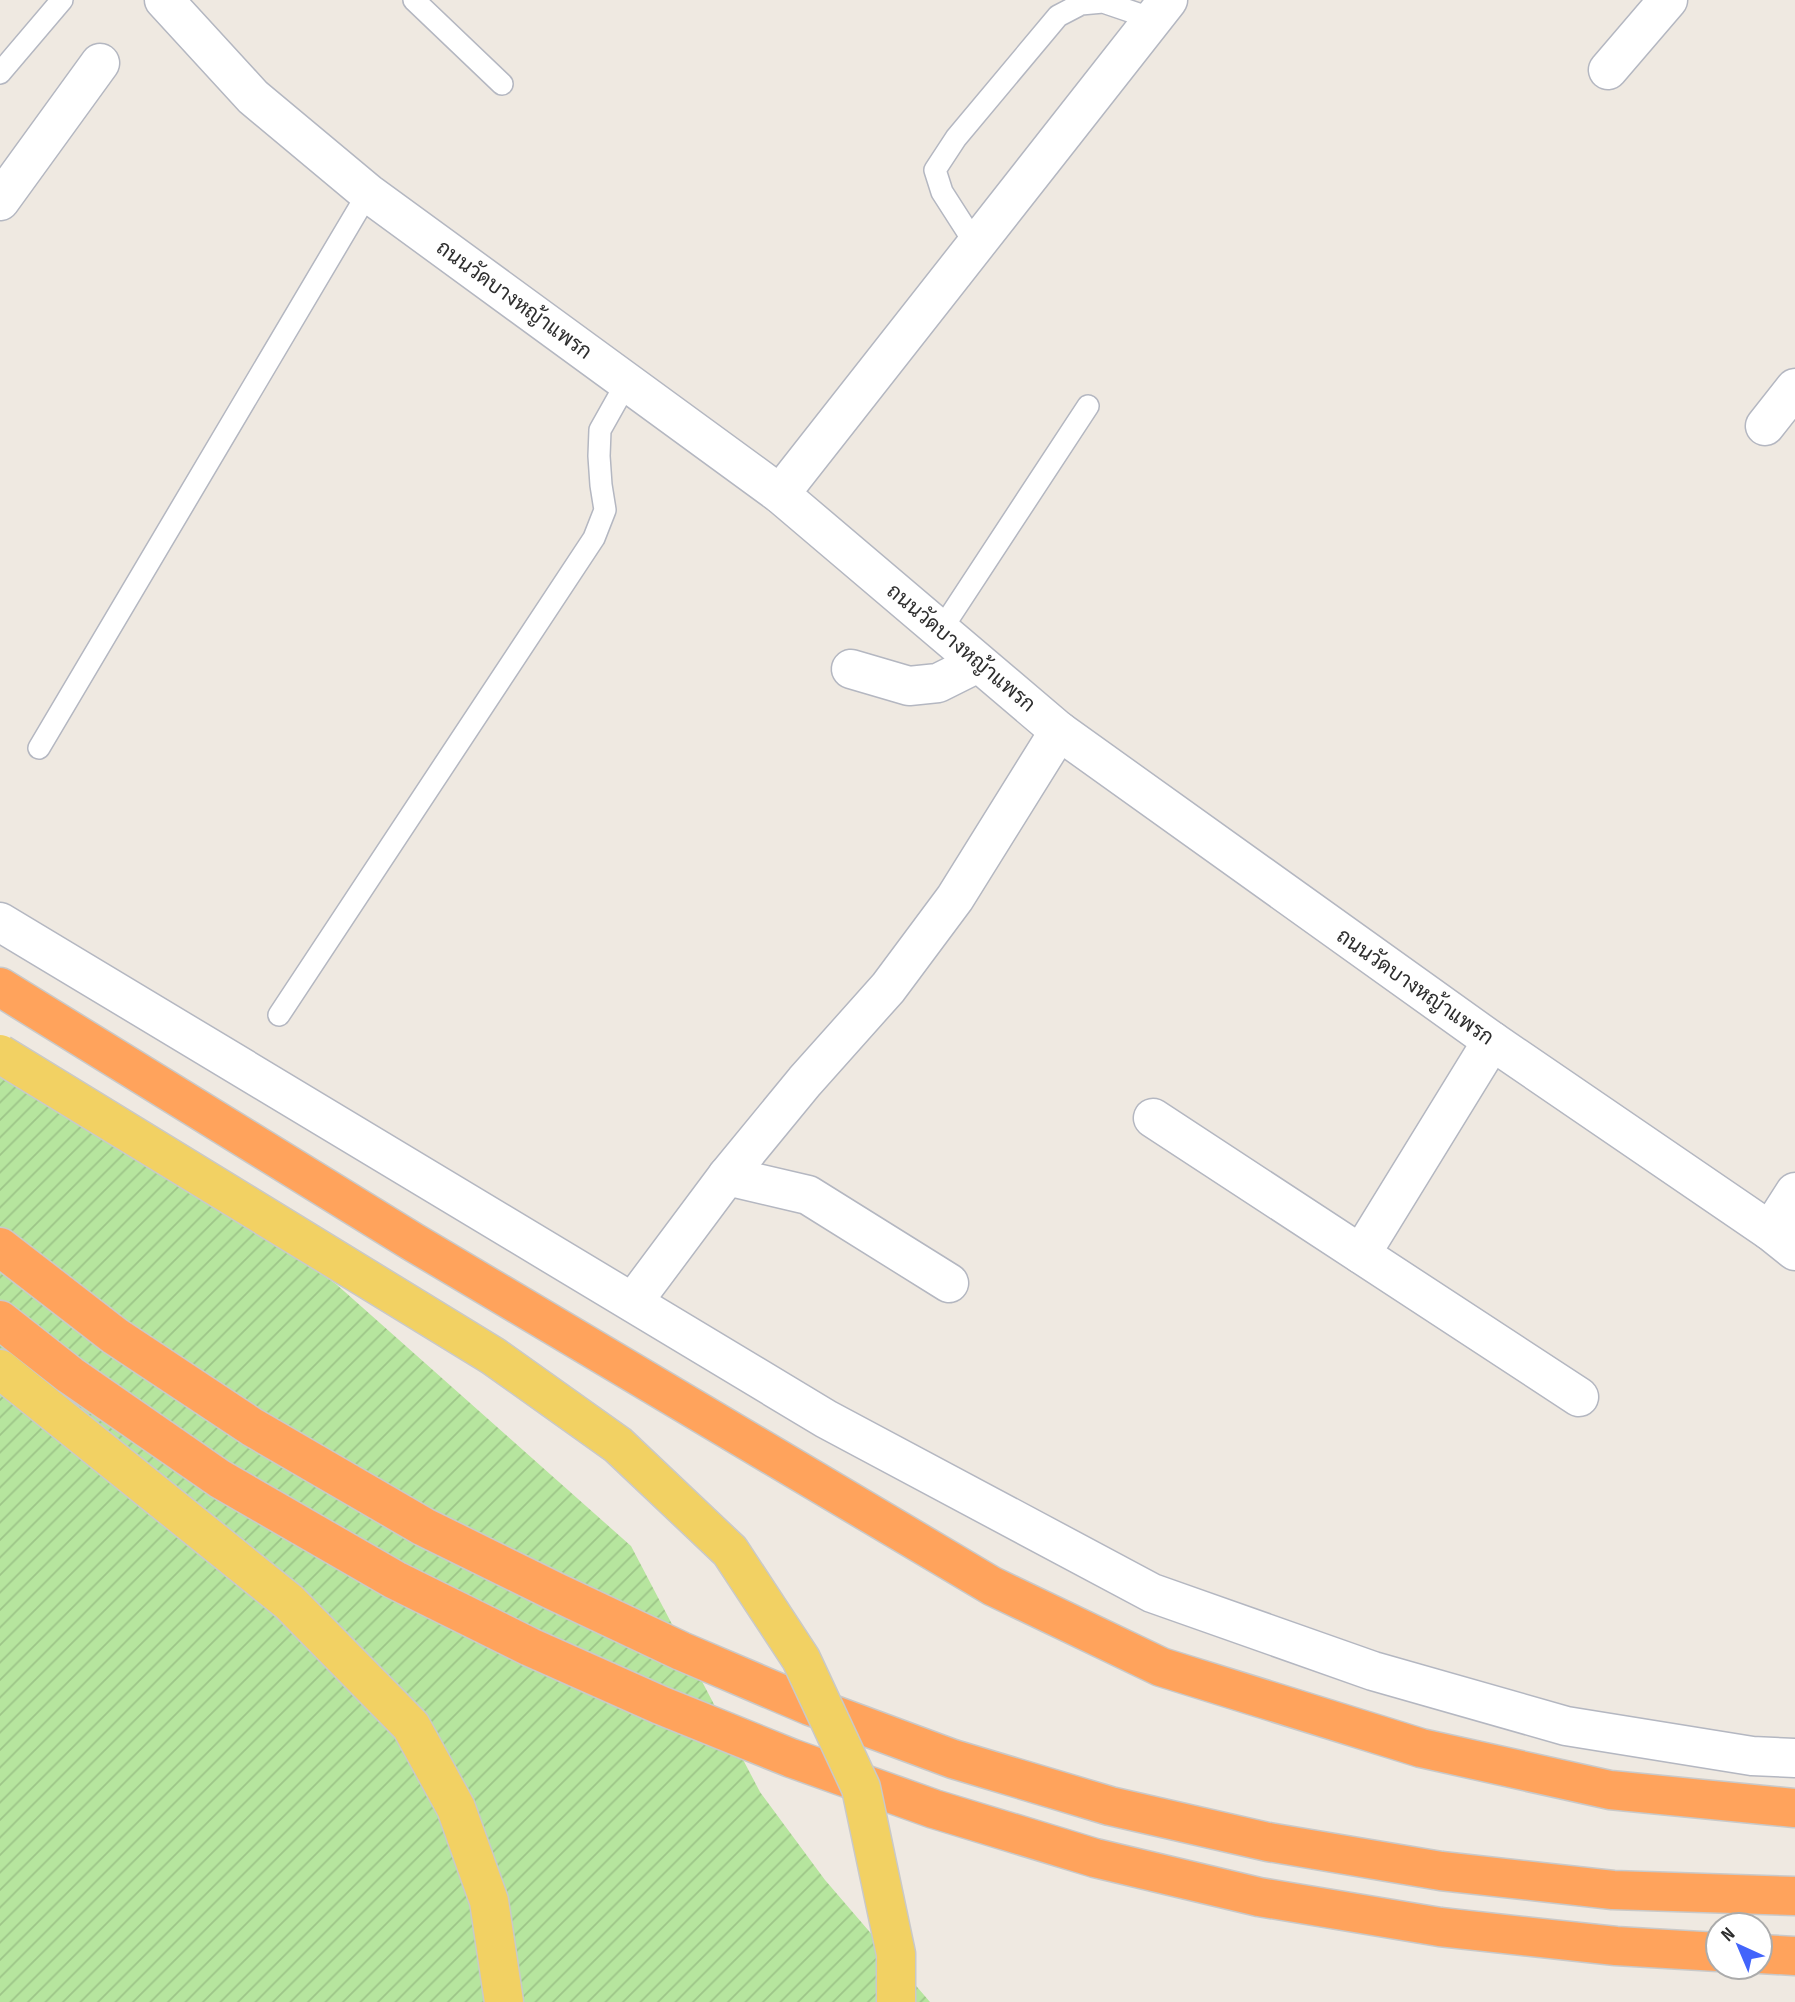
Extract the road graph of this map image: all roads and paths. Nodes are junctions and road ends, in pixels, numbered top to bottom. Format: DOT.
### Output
graph roads {
  1 [pos="62,0"];
  2 [pos="164,0"];
  3 [pos="414,0"];
  4 [pos="1668,0"];
  5 [pos="1161,9"];
  6 [pos="100,63"];
  7 [pos="1608,70"];
  8 [pos="0,73"];
  9 [pos="502,84"];
  10 [pos="368,193"];
  11 [pos="0,201"];
  12 [pos="976,245"];
  13 [pos="627,382"];
  14 [pos="1795,387"];
  15 [pos="1088,406"];
  16 [pos="1765,426"];
  17 [pos="780,494"];
  18 [pos="941,630"];
  19 [pos="978,663"];
  20 [pos="851,669"];
  21 [pos="1059,731"];
  22 [pos="39,748"];
  23 [pos="0,922"];
  24 [pos="0,988"];
  25 [pos="279,1015"];
  26 [pos="1492,1041"];
  27 [pos="0,1054"];
  28 [pos="1153,1118"];
  29 [pos="727,1176"];
  30 [pos="1795,1192"];
  31 [pos="1782,1241"];
  32 [pos="0,1247"];
  33 [pos="1361,1254"];
  34 [pos="949,1283"];
  35 [pos="633,1302"];
  36 [pos="0,1321"];
  37 [pos="0,1369"];
  38 [pos="1579,1397"];
  39 [pos="1795,1758"];
  40 [pos="1795,1808"];
  41 [pos="1795,1896"];
  42 [pos="1704,1951"];
  43 [pos="1774,1955"];
  44 [pos="1795,1956"];
  45 [pos="504,2002"];
  46 [pos="896,2002"];
  1 -- 8 [label="lane"];
  2 -- 10 [label="street, ถนนวัดบางหญ้าแพรก"];
  3 -- 9 [label="lane"];
  4 -- 7 [label="street"];
  5 -- 12 [label="street"];
  5 -- 12 [label="lane"];
  6 -- 11 [label="street"];
  10 -- 13 [label="street, ถนนวัดบางหญ้าแพรก"];
  10 -- 22 [label="lane"];
  12 -- 17 [label="street"];
  13 -- 17 [label="street, ถนนวัดบางหญ้าแพรก"];
  13 -- 25 [label="lane"];
  14 -- 16 [label="street"];
  15 -- 18 [label="lane"];
  17 -- 18 [label="street, ถนนวัดบางหญ้าแพรก"];
  18 -- 19 [label="street, ถนนวัดบางหญ้าแพรก"];
  19 -- 20 [label="street"];
  19 -- 21 [label="street, ถนนวัดบางหญ้าแพรก"];
  21 -- 26 [label="street, ถนนวัดบางหญ้าแพรก"];
  21 -- 29 [label="street"];
  23 -- 35 [label="street"];
  24 -- 40 [label="highway"];
  26 -- 31 [label="street, ถนนวัดบางหญ้าแพรก"];
  26 -- 33 [label="street"];
  27 -- 46 [label="main road, bridge"];
  28 -- 33 [label="street"];
  29 -- 34 [label="street"];
  29 -- 35 [label="street"];
  30 -- 31 [label="street"];
  32 -- 41 [label="highway"];
  33 -- 38 [label="street"];
  35 -- 39 [label="street"];
  36 -- 42 [label="highway"];
  37 -- 45 [label="main road"];
  43 -- 44 [label="highway"];
}
